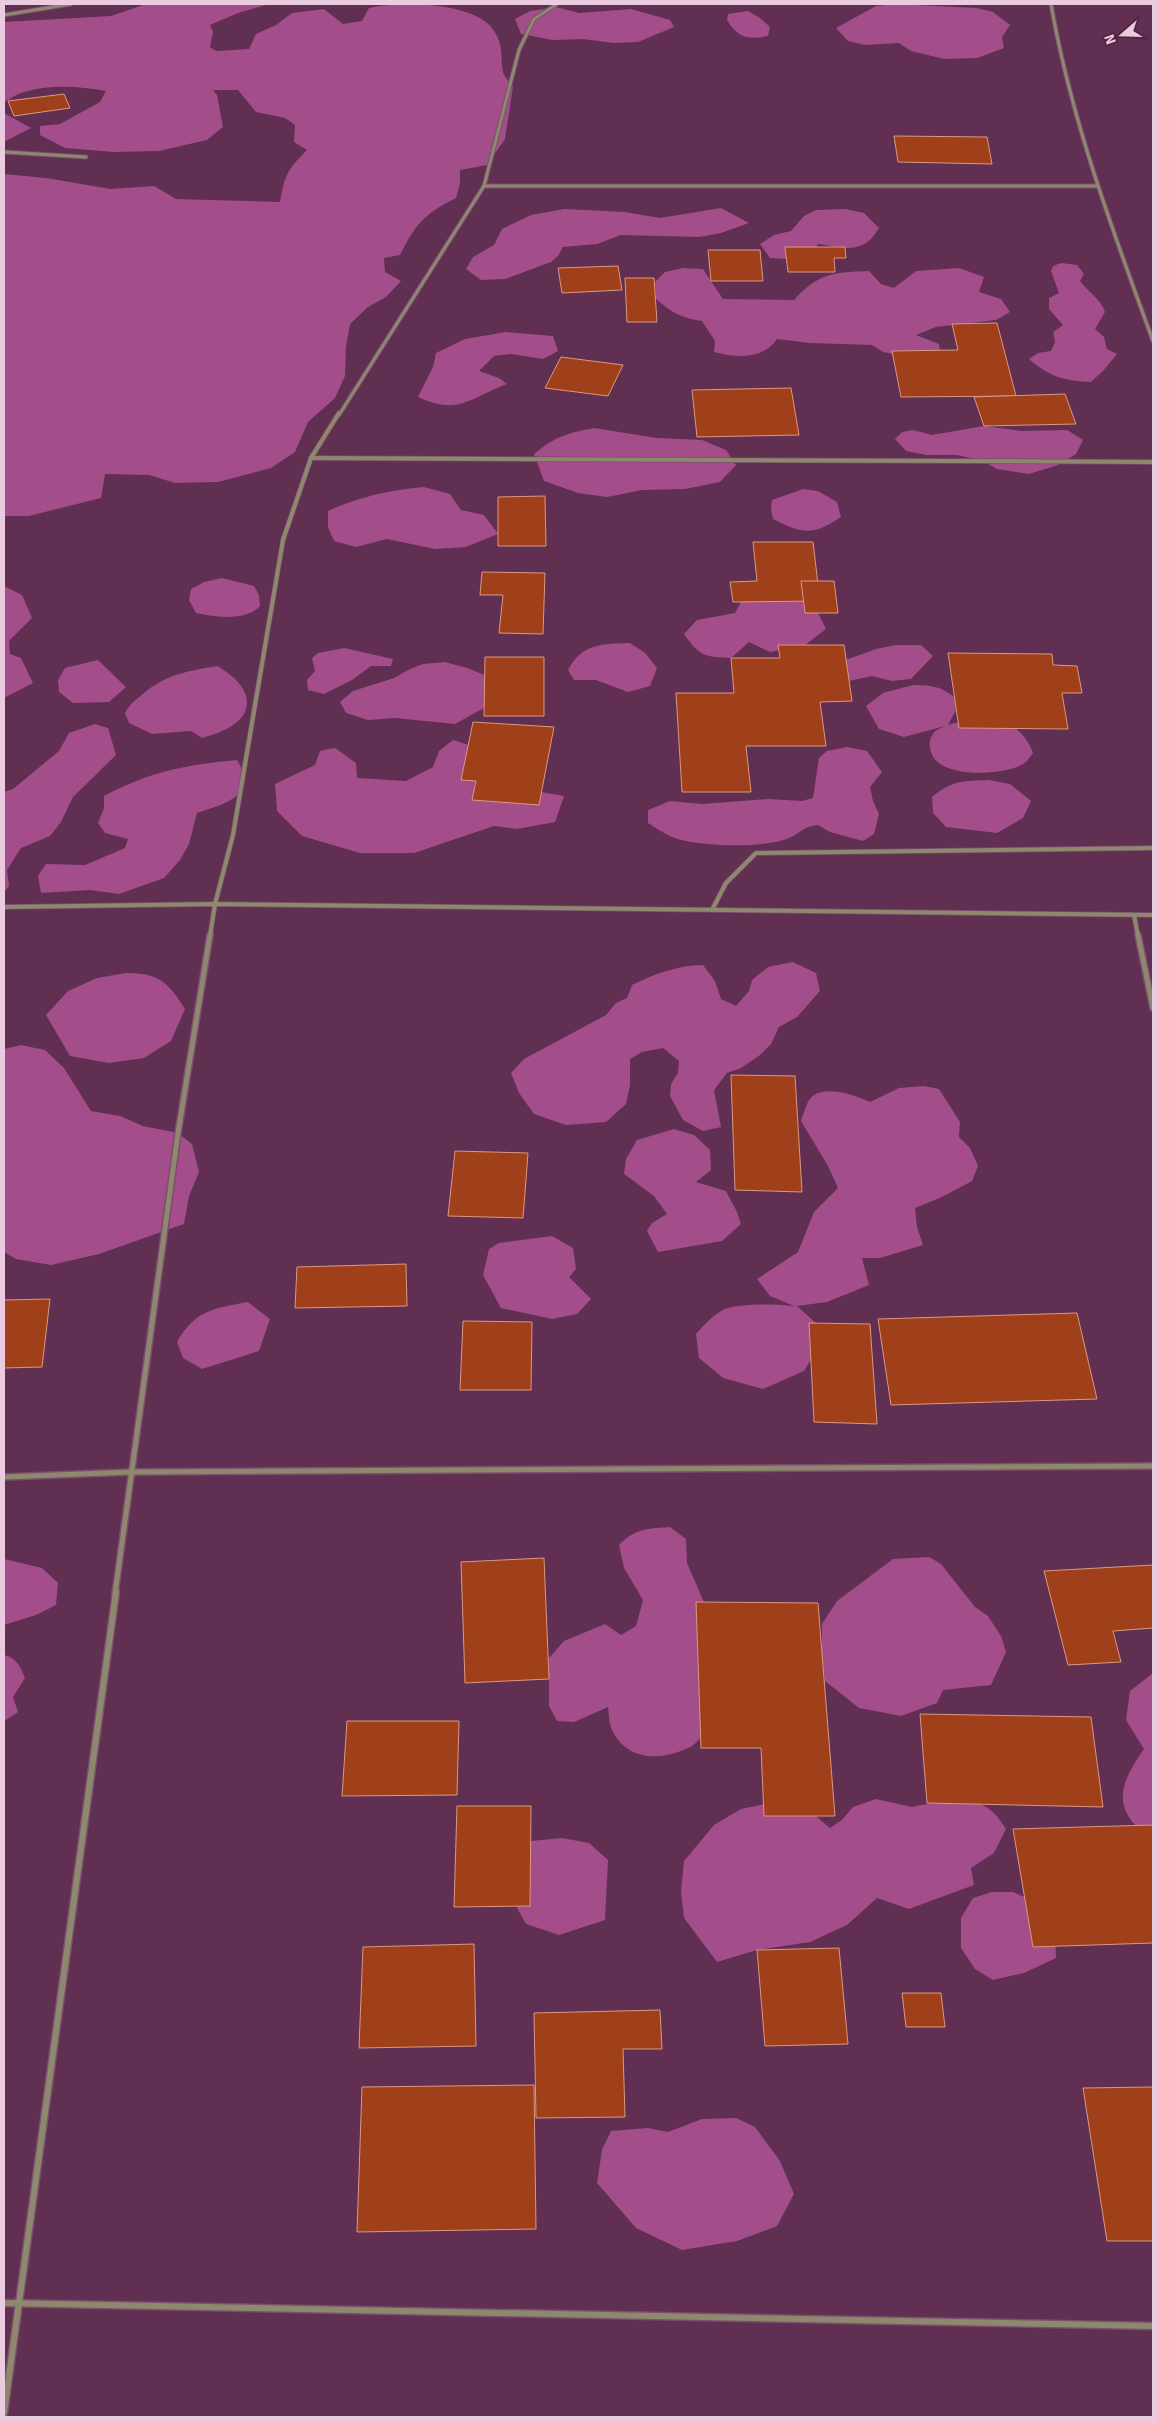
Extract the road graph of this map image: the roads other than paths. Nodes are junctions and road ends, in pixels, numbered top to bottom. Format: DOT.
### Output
graph roads {
  1 [pos="71,4"];
  2 [pos="557,4"];
  3 [pos="1051,4"];
  4 [pos="4,15"];
  5 [pos="4,152"];
  6 [pos="86,157"];
  7 [pos="484,186"];
  8 [pos="1097,186"];
  9 [pos="1153,341"];
  10 [pos="311,458"];
  11 [pos="1153,462"];
  12 [pos="1153,848"];
  13 [pos="215,904"];
  14 [pos="4,907"];
  15 [pos="712,910"];
  16 [pos="1134,915"];
  17 [pos="1153,915"];
  18 [pos="1153,1008"];
  19 [pos="1153,1466"];
  20 [pos="131,1472"];
  21 [pos="4,1477"];
  22 [pos="4,2303"];
  23 [pos="19,2304"];
  24 [pos="1153,2326"];
  25 [pos="4,2413"];
  1 -- 4 [label="street"];
  2 -- 7 [label="street"];
  3 -- 8 [label="street"];
  5 -- 6 [label="street"];
  7 -- 8 [label="street"];
  7 -- 10 [label="street"];
  8 -- 9 [label="street"];
  10 -- 11 [label="street"];
  10 -- 13 [label="street"];
  12 -- 15 [label="street"];
  13 -- 14 [label="street"];
  13 -- 15 [label="street"];
  13 -- 20 [label="street"];
  15 -- 16 [label="street"];
  16 -- 17 [label="street"];
  16 -- 18 [label="street"];
  19 -- 20 [label="street"];
  20 -- 21 [label="street"];
  20 -- 23 [label="street"];
  22 -- 23 [label="street"];
  23 -- 24 [label="street"];
  23 -- 25 [label="street"];
}
